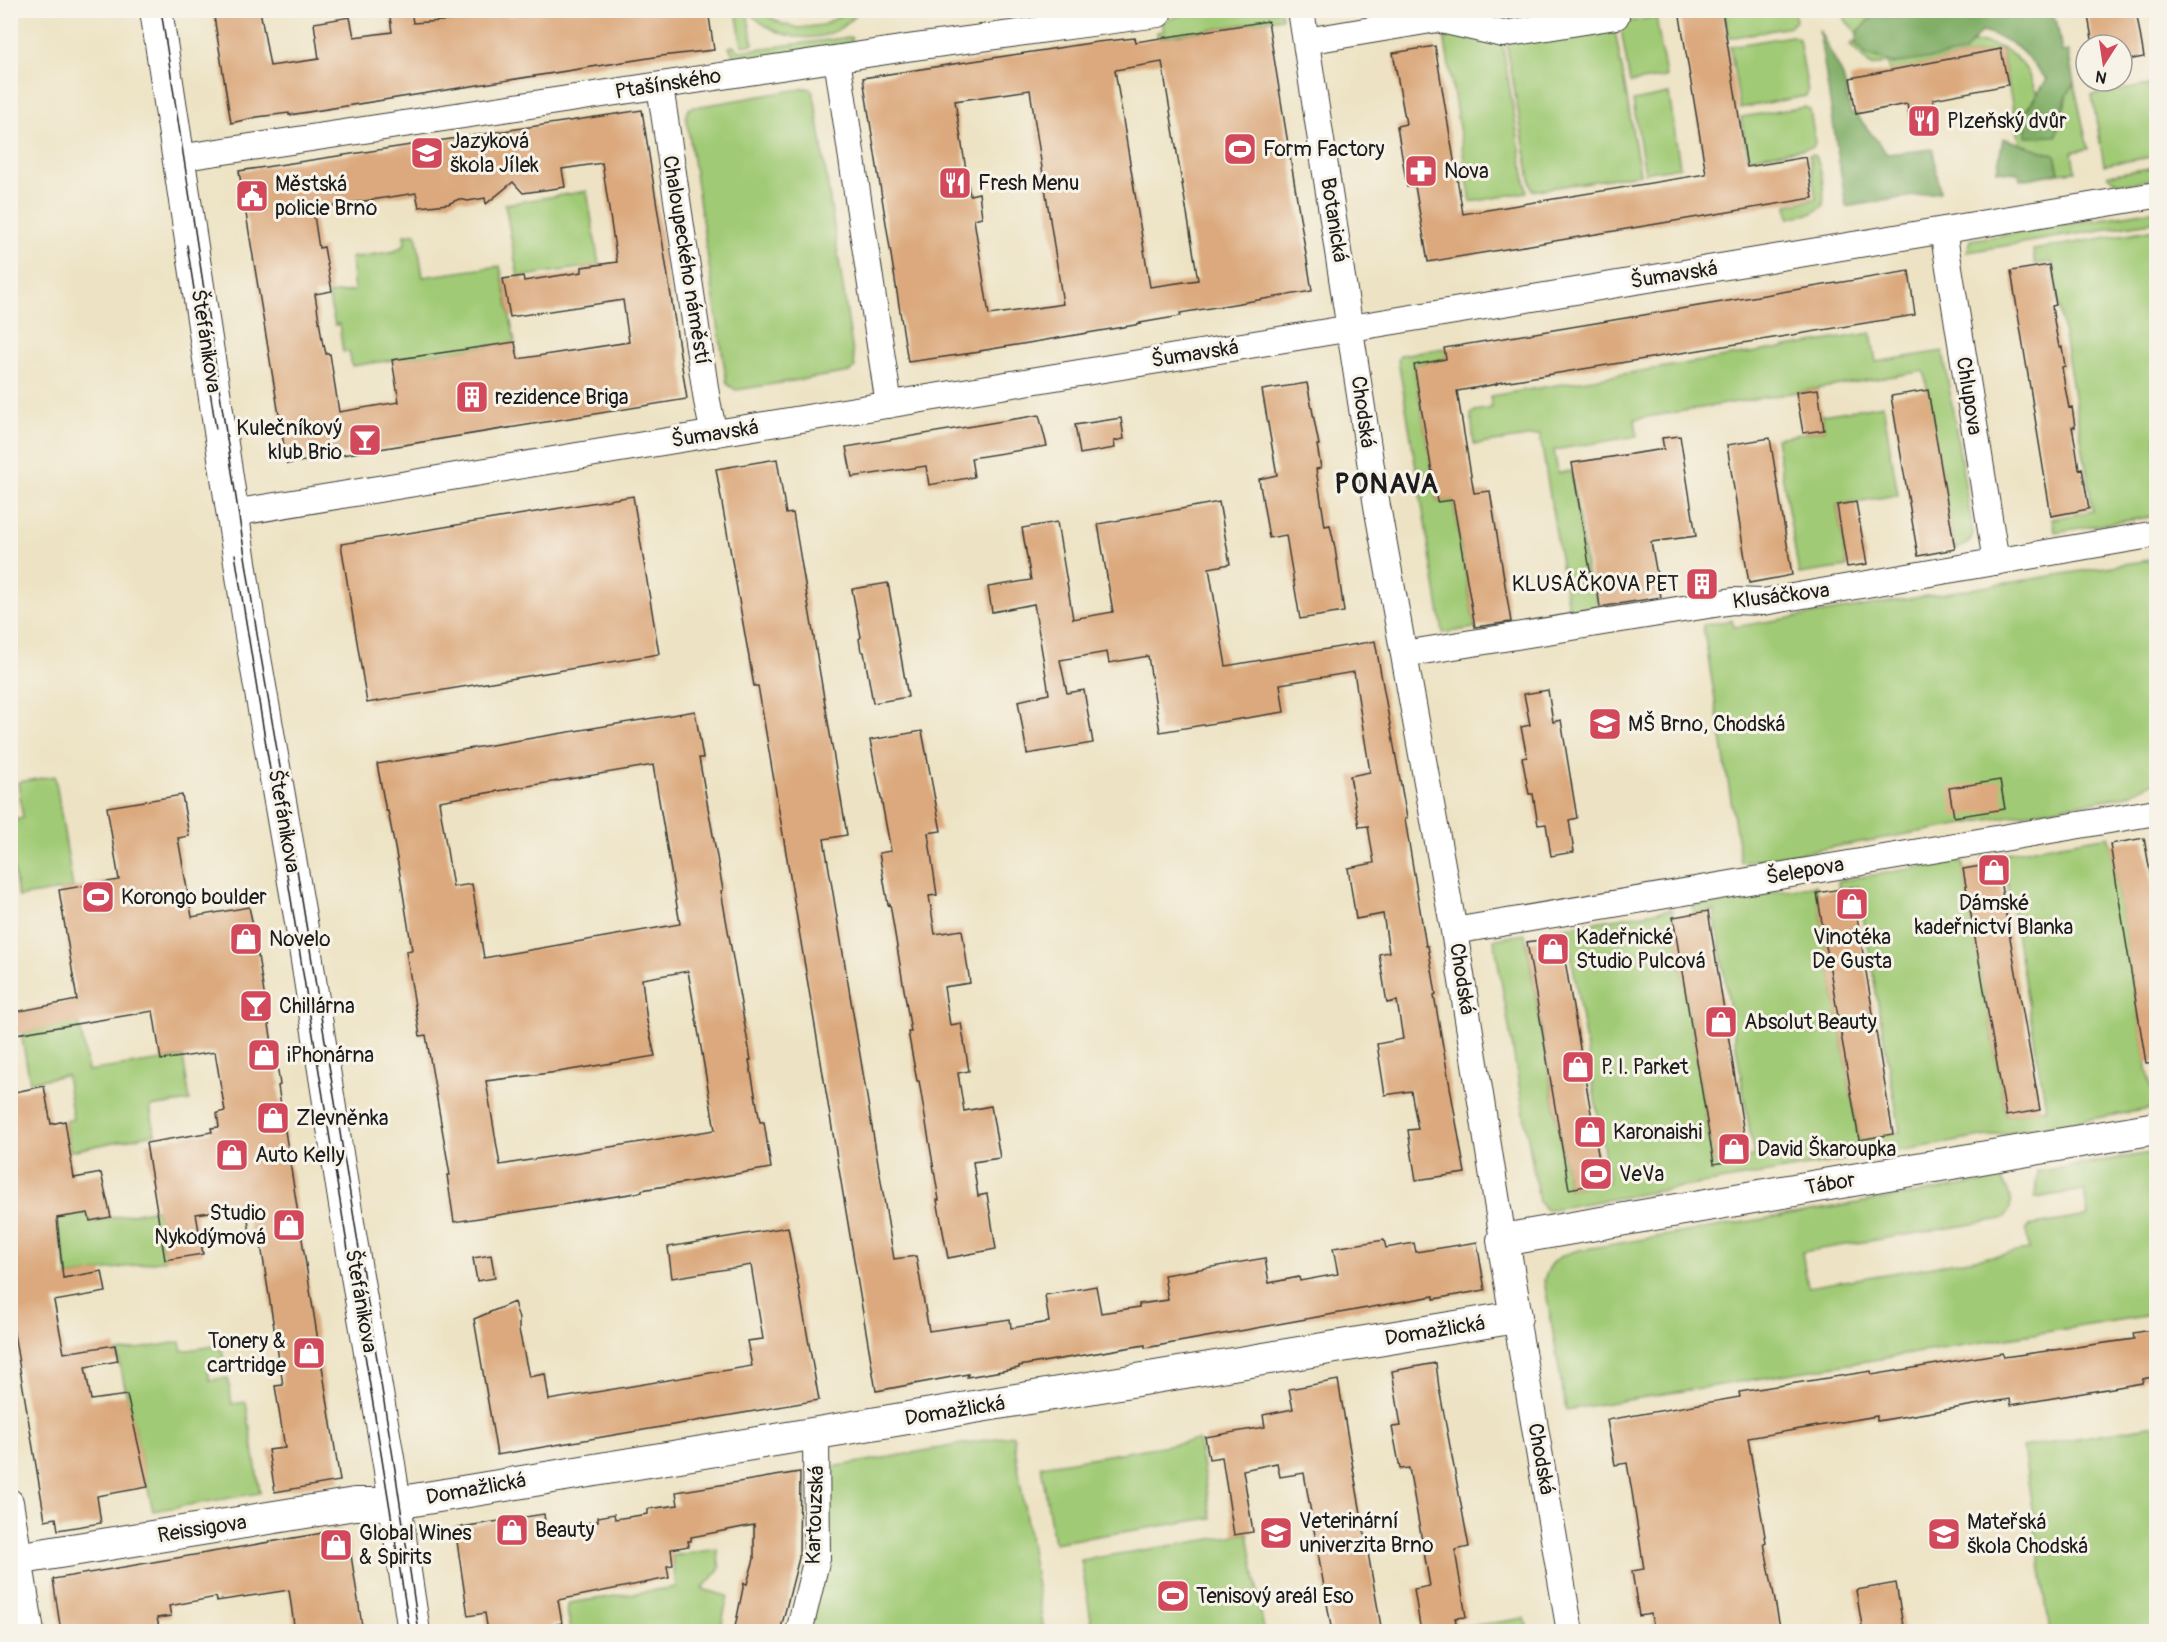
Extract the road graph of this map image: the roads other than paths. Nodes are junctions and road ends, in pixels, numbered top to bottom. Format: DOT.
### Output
graph roads {
  1 [pos="156,10"];
  2 [pos="1301,10"];
  3 [pos="1158,14"];
  4 [pos="1437,15"];
  5 [pos="1616,16"];
  6 [pos="1306,41"];
  7 [pos="837,59"];
  8 [pos="660,86"];
  9 [pos="178,158"];
  10 [pos="2157,195"];
  11 [pos="1943,230"];
  12 [pos="1351,328"];
  13 [pos="889,405"];
  14 [pos="714,434"];
  15 [pos="233,513"];
  16 [pos="2157,534"];
  17 [pos="1996,562"];
  18 [pos="1404,654"];
  19 [pos="2157,812"];
  20 [pos="1454,931"];
  21 [pos="2157,1128"];
  22 [pos="1503,1240"];
  23 [pos="1516,1317"];
  24 [pos="816,1433"];
  25 [pos="10,1502"];
  26 [pos="394,1503"];
  27 [pos="15,1560"];
  28 [pos="31,1632"];
  29 [pos="414,1632"];
  30 [pos="799,1632"];
  31 [pos="1570,1632"];
  1 -- 9 [label="street, Štefánikova"];
  2 -- 6 [label="street, Botanická"];
  3 -- 7 [label="street, Ptašínského"];
  4 -- 5 [label="street"];
  4 -- 6 [label="street"];
  6 -- 12 [label="street, Botanická"];
  7 -- 8 [label="street, Ptašínského"];
  7 -- 13 [label="street"];
  8 -- 9 [label="street, Ptašínského"];
  8 -- 14 [label="street, Chaloupeckého náměstí"];
  9 -- 15 [label="street, Štefánikova"];
  10 -- 11 [label="street, Šumavská"];
  11 -- 12 [label="street, Šumavská"];
  11 -- 17 [label="street, Chlupova"];
  12 -- 13 [label="street, Šumavská"];
  12 -- 18 [label="street, Chodská"];
  13 -- 14 [label="street, Šumavská"];
  14 -- 15 [label="street, Šumavská"];
  15 -- 26 [label="street, Štefánikova"];
  16 -- 17 [label="street, Klusáčkova"];
  17 -- 18 [label="street, Klusáčkova"];
  18 -- 20 [label="street, Chodská"];
  19 -- 20 [label="street, Šelepova"];
  20 -- 22 [label="street, Chodská"];
  21 -- 22 [label="street, Tábor"];
  22 -- 23 [label="street, Chodská"];
  23 -- 24 [label="street, Domažlická"];
  23 -- 31 [label="street, Chodská"];
  24 -- 26 [label="street, Domažlická"];
  24 -- 30 [label="street, Kartouzská"];
  25 -- 27 [label="street"];
  26 -- 27 [label="street, Reissigova"];
  26 -- 29 [label="street, Štefánikova"];
  27 -- 28 [label="street"];
}
